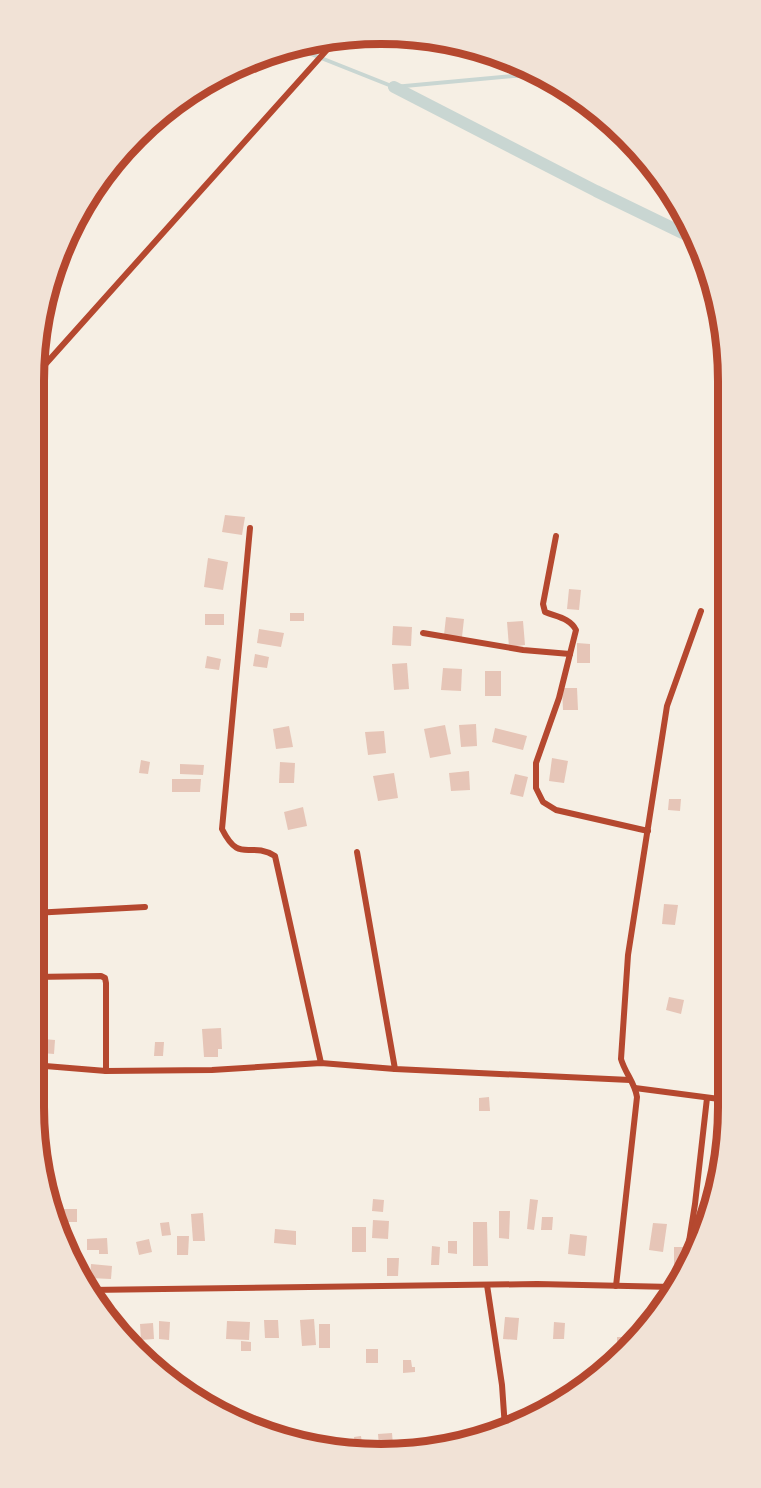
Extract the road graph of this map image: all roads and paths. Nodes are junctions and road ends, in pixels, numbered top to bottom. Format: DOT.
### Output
graph roads {
  1 [pos="329,47"];
  2 [pos="44,366"];
  3 [pos="250,528"];
  4 [pos="556,536"];
  5 [pos="701,611"];
  6 [pos="423,633"];
  7 [pos="570,654"];
  8 [pos="648,831"];
  9 [pos="357,852"];
  10 [pos="145,907"];
  11 [pos="44,912"];
  12 [pos="44,978"];
  13 [pos="321,1063"];
  14 [pos="44,1066"];
  15 [pos="395,1069"];
  16 [pos="106,1071"];
  17 [pos="630,1080"];
  18 [pos="635,1088"];
  19 [pos="707,1098"];
  20 [pos="718,1099"];
  21 [pos="688,1245"];
  22 [pos="486,1285"];
  23 [pos="616,1286"];
  24 [pos="666,1287"];
  25 [pos="97,1290"];
  26 [pos="505,1420"];
  1 -- 2 [label="street"];
  3 -- 13 [label="street"];
  4 -- 7 [label="street"];
  5 -- 8 [label="street"];
  6 -- 7 [label="street"];
  7 -- 8 [label="street"];
  8 -- 17 [label="street"];
  9 -- 15 [label="street"];
  10 -- 11 [label="street"];
  12 -- 16 [label="street"];
  13 -- 15 [label="street"];
  13 -- 16 [label="street"];
  14 -- 16 [label="street"];
  15 -- 17 [label="street"];
  17 -- 18 [label="street"];
  18 -- 19 [label="street"];
  18 -- 23 [label="street"];
  19 -- 20 [label="street"];
  19 -- 21 [label="street"];
  22 -- 23 [label="street"];
  22 -- 25 [label="street"];
  22 -- 26 [label="street"];
  23 -- 24 [label="street"];
}
